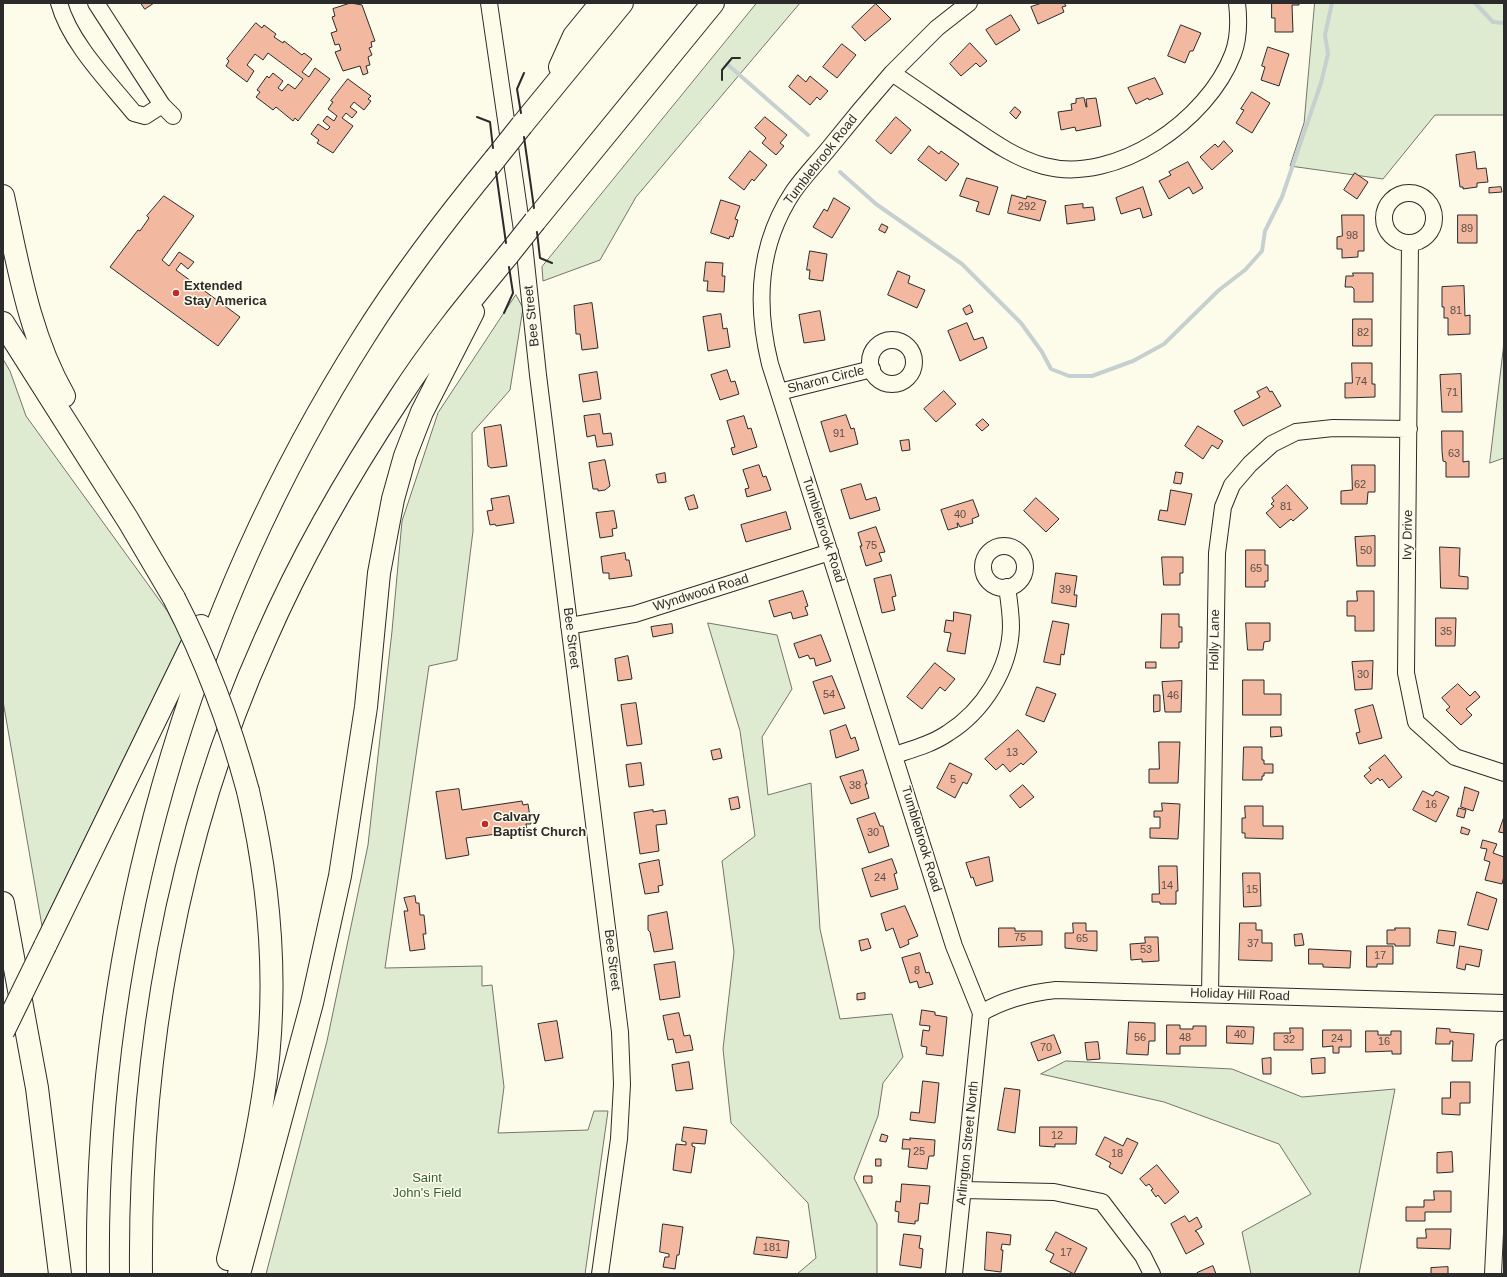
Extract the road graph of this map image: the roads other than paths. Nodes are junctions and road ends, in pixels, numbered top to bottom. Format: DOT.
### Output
graph roads {
  1 [pos="59,3"];
  2 [pos="96,3"];
  3 [pos="489,3"];
  4 [pos="601,3"];
  5 [pos="622,3"];
  6 [pos="713,3"];
  7 [pos="969,3"];
  8 [pos="1237,3"];
  9 [pos="892,73"];
  10 [pos="554,87"];
  11 [pos="3,196"];
  12 [pos="1410,243"];
  13 [pos="481,288"];
  14 [pos="3,323"];
  15 [pos="872,369"];
  16 [pos="779,392"];
  17 [pos="1409,429"];
  18 [pos="96,468"];
  19 [pos="287,472"];
  20 [pos="830,552"];
  21 [pos="1007,587"];
  22 [pos="569,626"];
  23 [pos="895,755"];
  24 [pos="1504,773"];
  25 [pos="3,903"];
  26 [pos="1210,994"];
  27 [pos="1504,1003"];
  28 [pos="981,1013"];
  29 [pos="3,1032"];
  30 [pos="1504,1048"];
  31 [pos="963,1190"];
  32 [pos="60,1274"];
  33 [pos="98,1274"];
  34 [pos="141,1274"];
  35 [pos="224,1274"];
  36 [pos="239,1274"];
  37 [pos="600,1274"];
  38 [pos="954,1274"];
  39 [pos="1152,1274"];
  40 [pos="1493,1274"];
  1 -- 2 [label="street"];
  3 -- 22 [label="street, Bee Street"];
  4 -- 10 [label="highway"];
  5 -- 10 [label="highway"];
  6 -- 13 [label="highway, bridge"];
  7 -- 9 [label="street, Tumblebrook Road"];
  8 -- 9 [label="street"];
  9 -- 16 [label="street, Tumblebrook Road"];
  10 -- 19 [label="highway, bridge"];
  11 -- 18 [label="highway"];
  12 -- 17 [label="street, Ivy Drive"];
  13 -- 34 [label="highway"];
  13 -- 36 [label="highway"];
  14 -- 18 [label="highway"];
  15 -- 16 [label="street, Sharon Circle"];
  16 -- 20 [label="street, Tumblebrook Road"];
  17 -- 24 [label="street, Ivy Drive"];
  17 -- 26 [label="street, Holly Lane"];
  18 -- 35 [label="highway, bridge"];
  19 -- 29 [label="highway, bridge"];
  19 -- 33 [label="highway"];
  20 -- 22 [label="street, Wyndwood Road"];
  20 -- 23 [label="street, Tumblebrook Road"];
  21 -- 23 [label="street"];
  22 -- 37 [label="street, Bee Street"];
  23 -- 28 [label="street, Tumblebrook Road"];
  25 -- 32 [label="highway"];
  26 -- 27 [label="street, Holiday Hill Road"];
  26 -- 28 [label="street, Holiday Hill Road"];
  28 -- 31 [label="street, Arlington Street North"];
  30 -- 40 [label="street"];
  31 -- 38 [label="street, Arlington Street North"];
  31 -- 39 [label="street"];
}
